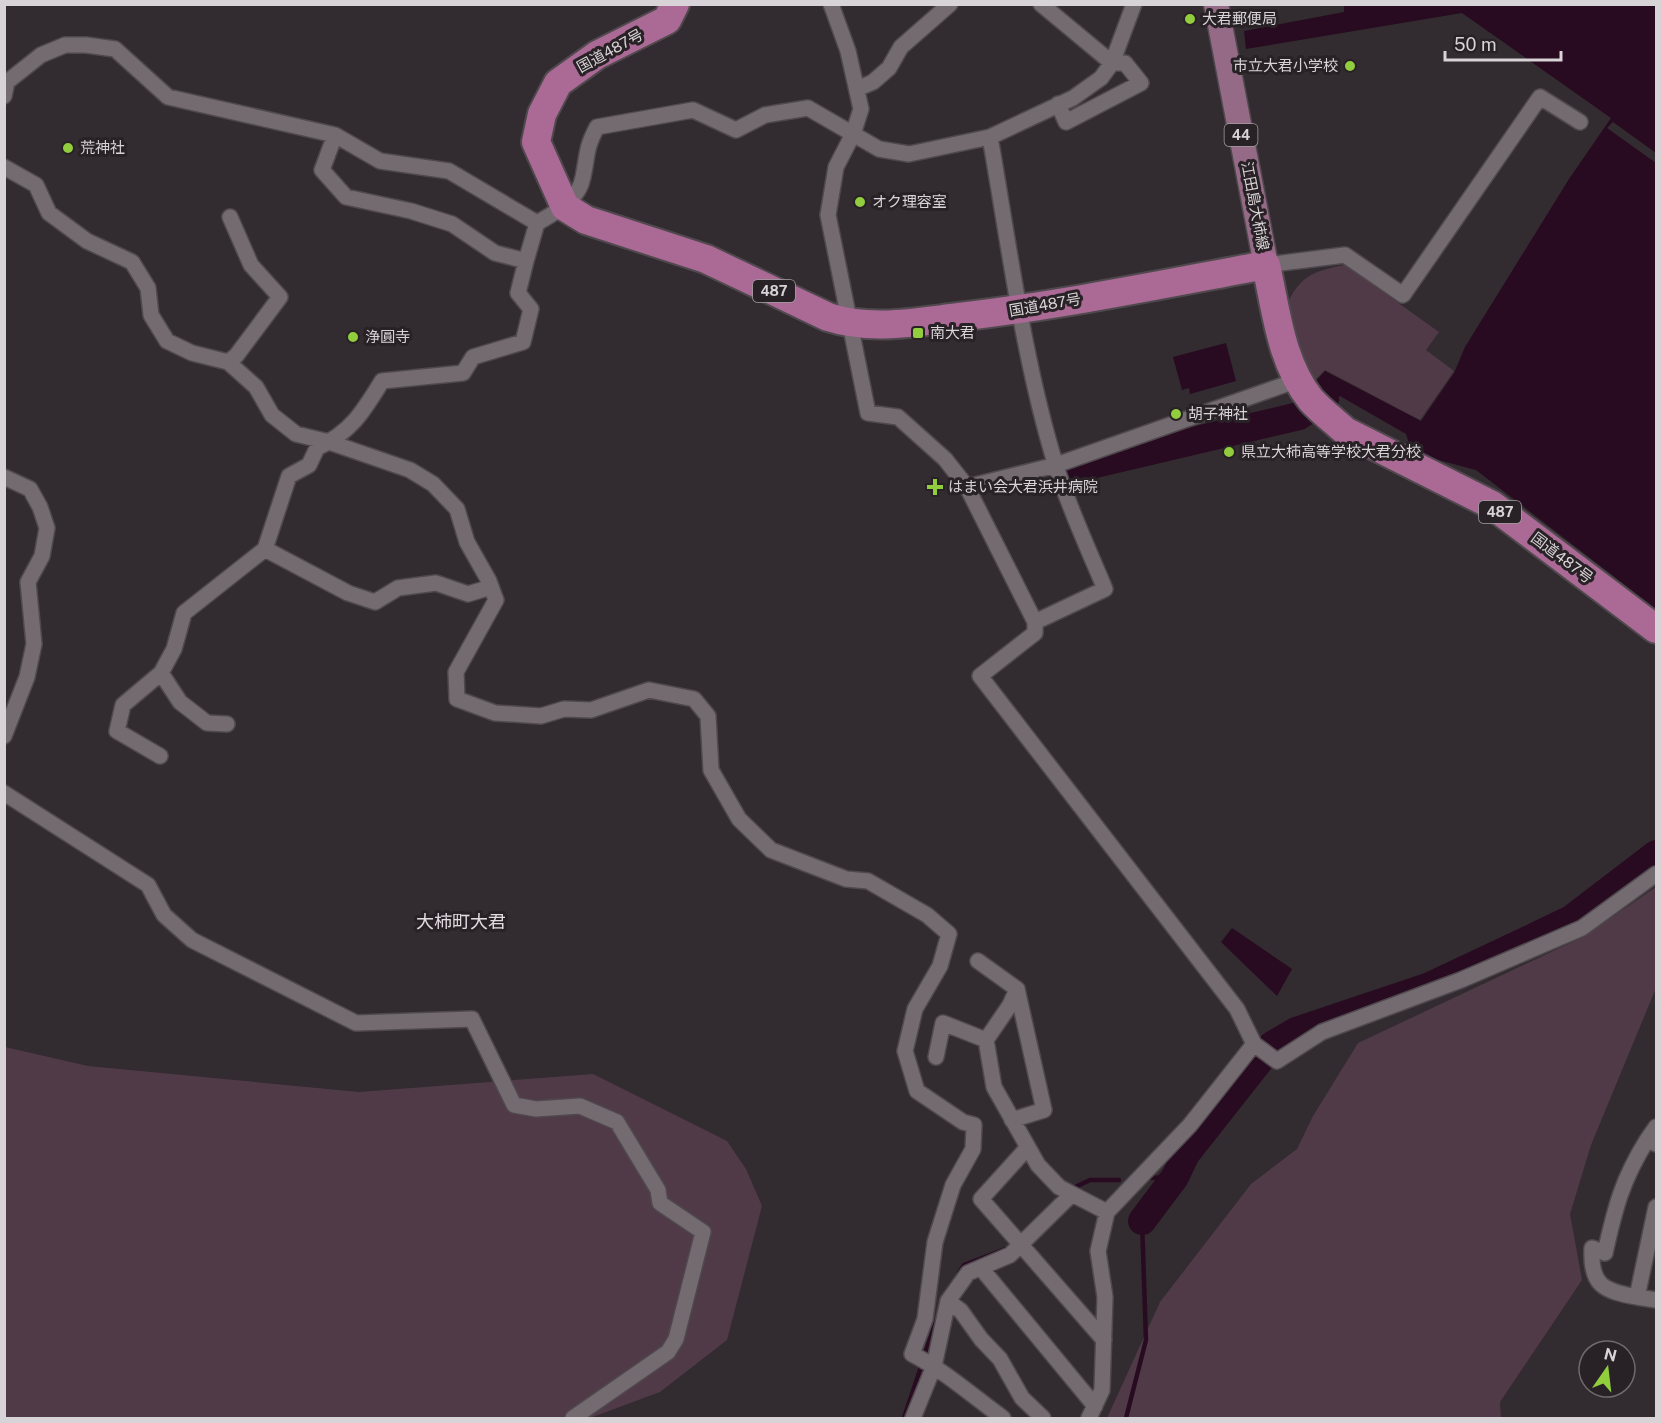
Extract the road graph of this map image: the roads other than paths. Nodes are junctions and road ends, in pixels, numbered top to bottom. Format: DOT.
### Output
graph roads {
  1 [pos="675,4"];
  2 [pos="831,4"];
  3 [pos="950,4"];
  4 [pos="1041,4"];
  5 [pos="1134,4"];
  6 [pos="1216,4"];
  7 [pos="1112,63"];
  8 [pos="857,89"];
  9 [pos="4,96"];
  10 [pos="1058,104"];
  11 [pos="1580,122"];
  12 [pos="853,134"];
  13 [pos="335,135"];
  14 [pos="990,137"];
  15 [pos="4,167"];
  16 [pos="565,207"];
  17 [pos="230,217"];
  18 [pos="537,223"];
  19 [pos="526,261"];
  20 [pos="1266,265"];
  21 [pos="1020,310"];
  22 [pos="849,324"];
  23 [pos="228,362"];
  24 [pos="1298,380"];
  25 [pos="329,442"];
  26 [pos="1056,465"];
  27 [pos="4,477"];
  28 [pos="967,487"];
  29 [pos="265,549"];
  30 [pos="491,587"];
  31 [pos="1035,622"];
  32 [pos="1656,629"];
  33 [pos="161,673"];
  34 [pos="227,724"];
  35 [pos="4,736"];
  36 [pos="160,756"];
  37 [pos="4,793"];
  38 [pos="1656,874"];
  39 [pos="978,961"];
  40 [pos="1017,989"];
  41 [pos="986,1040"];
  42 [pos="1254,1044"];
  43 [pos="936,1057"];
  44 [pos="1012,1120"];
  45 [pos="1656,1127"];
  46 [pos="1652,1142"];
  47 [pos="1028,1147"];
  48 [pos="1065,1191"];
  49 [pos="1656,1207"];
  50 [pos="1107,1212"];
  51 [pos="1016,1242"];
  52 [pos="981,1268"];
  53 [pos="1637,1297"];
  54 [pos="1656,1300"];
  55 [pos="948,1301"];
  56 [pos="1104,1340"];
  57 [pos="934,1366"];
  58 [pos="1092,1412"];
  59 [pos="995,1416"];
  60 [pos="573,1419"];
  61 [pos="913,1419"];
  62 [pos="1043,1419"];
  1 -- 16 [label="highway, 国道487号"];
  2 -- 8 [label="street"];
  3 -- 8 [label="street"];
  4 -- 7 [label="street"];
  5 -- 7 [label="street"];
  6 -- 20 [label="main road, 江田島大柿線 / 44"];
  7 -- 10 [label="street"];
  7 -- 10 [label="street"];
  8 -- 12 [label="street"];
  9 -- 13 [label="street"];
  10 -- 14 [label="street"];
  11 -- 20 [label="street"];
  12 -- 14 [label="street"];
  12 -- 16 [label="street"];
  12 -- 22 [label="street"];
  13 -- 18 [label="street"];
  13 -- 19 [label="street"];
  14 -- 21 [label="street"];
  15 -- 23 [label="street"];
  16 -- 18 [label="street"];
  16 -- 22 [label="highway, 国道487号 / 487"];
  17 -- 23 [label="street"];
  18 -- 19 [label="street"];
  19 -- 25 [label="street"];
  20 -- 21 [label="highway, 国道487号 / 487"];
  20 -- 24 [label="highway, 国道487号 / 487"];
  21 -- 22 [label="highway, 国道487号 / 487"];
  21 -- 26 [label="street"];
  22 -- 28 [label="street"];
  23 -- 25 [label="street"];
  24 -- 26 [label="street"];
  24 -- 32 [label="highway, 国道487号 / 487"];
  25 -- 29 [label="street"];
  25 -- 30 [label="street"];
  26 -- 28 [label="street"];
  26 -- 31 [label="street"];
  27 -- 35 [label="street"];
  28 -- 31 [label="street"];
  29 -- 30 [label="street"];
  29 -- 33 [label="street"];
  30 -- 57 [label="street"];
  31 -- 42 [label="street"];
  33 -- 34 [label="street"];
  33 -- 36 [label="street"];
  37 -- 60 [label="street"];
  38 -- 42 [label="street"];
  39 -- 40 [label="street"];
  40 -- 41 [label="street"];
  40 -- 44 [label="street"];
  41 -- 43 [label="street"];
  41 -- 44 [label="street"];
  42 -- 50 [label="street"];
  44 -- 47 [label="street"];
  45 -- 46 [label="street"];
  46 -- 53 [label="street"];
  47 -- 48 [label="street"];
  47 -- 51 [label="street"];
  48 -- 50 [label="street"];
  48 -- 51 [label="street"];
  49 -- 53 [label="street"];
  50 -- 56 [label="street"];
  51 -- 52 [label="street"];
  51 -- 56 [label="street"];
  52 -- 55 [label="street"];
  52 -- 58 [label="street"];
  53 -- 54 [label="street"];
  55 -- 57 [label="street"];
  55 -- 62 [label="street"];
  56 -- 58 [label="street"];
  57 -- 59 [label="street"];
  57 -- 61 [label="street"];
}
